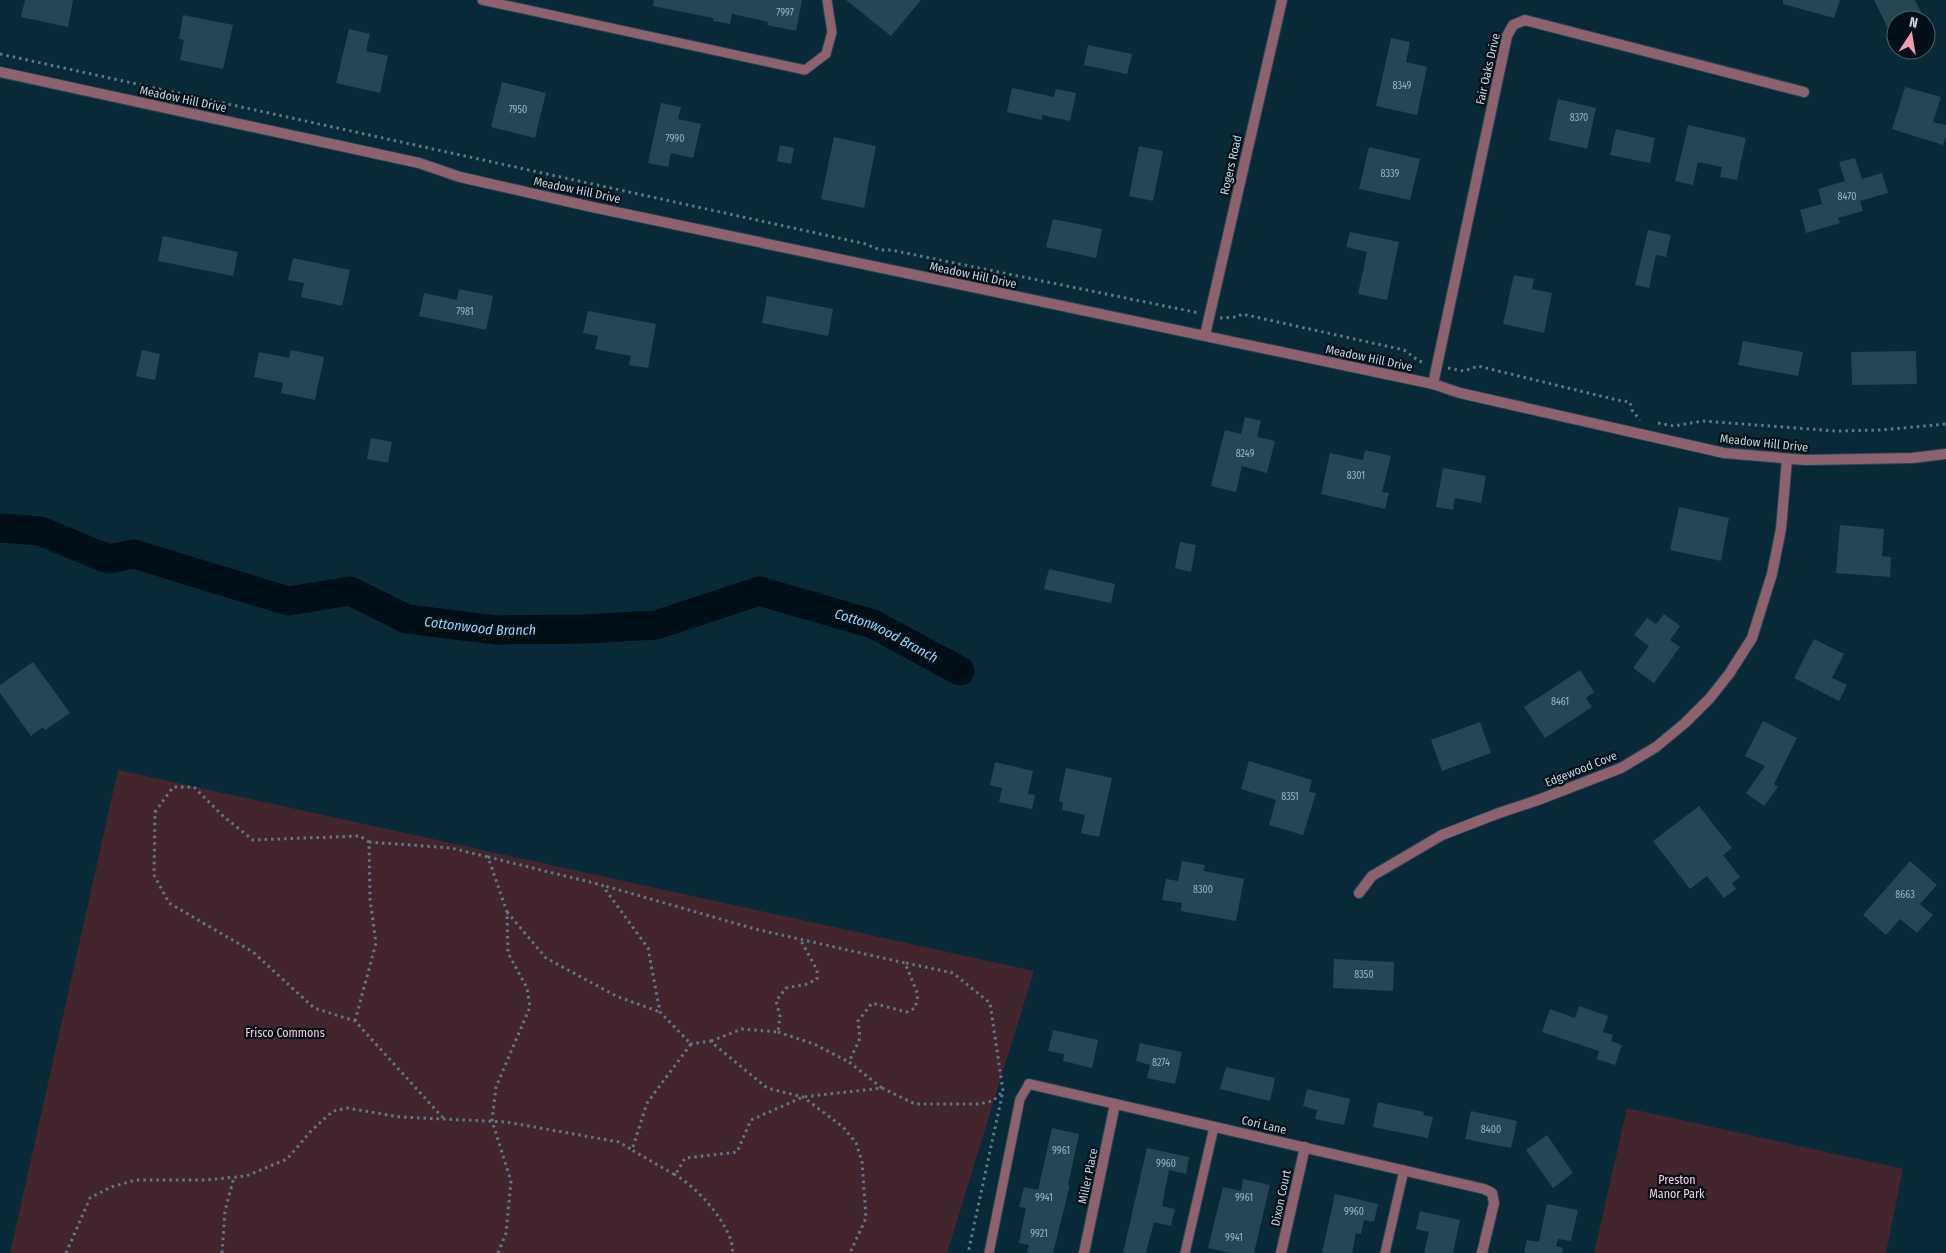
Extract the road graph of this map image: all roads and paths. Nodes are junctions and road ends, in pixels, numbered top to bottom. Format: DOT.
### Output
graph roads {
  1 [pos="482,0"];
  2 [pos="827,0"];
  3 [pos="1282,0"];
  4 [pos="0,54"];
  5 [pos="0,72"];
  6 [pos="1804,92"];
  7 [pos="1197,312"];
  8 [pos="1225,319"];
  9 [pos="1205,335"];
  10 [pos="1428,364"];
  11 [pos="1450,369"];
  12 [pos="1433,384"];
  13 [pos="1647,421"];
  14 [pos="1656,423"];
  15 [pos="1946,424"];
  16 [pos="1946,454"];
  17 [pos="1787,460"];
  18 [pos="370,842"];
  19 [pos="488,857"];
  20 [pos="602,885"];
  21 [pos="1359,892"];
  22 [pos="507,912"];
  23 [pos="801,940"];
  24 [pos="905,963"];
  25 [pos="660,1012"];
  26 [pos="355,1021"];
  27 [pos="778,1032"];
  28 [pos="710,1041"];
  29 [pos="691,1044"];
  30 [pos="849,1062"];
  31 [pos="1029,1084"];
  32 [pos="882,1088"];
  33 [pos="1003,1091"];
  34 [pos="803,1097"];
  35 [pos="1115,1104"];
  36 [pos="444,1119"];
  37 [pos="492,1121"];
  38 [pos="1214,1127"];
  39 [pos="1305,1147"];
  40 [pos="632,1150"];
  41 [pos="1404,1170"];
  42 [pos="675,1175"];
  43 [pos="234,1177"];
  44 [pos="66,1253"];
  45 [pos="222,1253"];
  46 [pos="498,1253"];
  47 [pos="732,1253"];
  48 [pos="850,1253"];
  49 [pos="968,1253"];
  50 [pos="989,1253"];
  51 [pos="1084,1253"];
  52 [pos="1186,1253"];
  53 [pos="1281,1253"];
  54 [pos="1385,1253"];
  55 [pos="1482,1253"];
  1 -- 2 [label="lane"];
  3 -- 9 [label="street, Rogers Road"];
  4 -- 7 [label="path"];
  5 -- 9 [label="street, Meadow Hill Drive"];
  6 -- 12 [label="street, Fair Oaks Drive"];
  8 -- 10 [label="path"];
  9 -- 12 [label="street, Meadow Hill Drive"];
  11 -- 13 [label="path"];
  12 -- 17 [label="street, Meadow Hill Drive"];
  14 -- 15 [label="path"];
  16 -- 17 [label="street, Meadow Hill Drive"];
  17 -- 21 [label="street, Edgewood Cove"];
  18 -- 19 [label="path"];
  18 -- 26 [label="path"];
  18 -- 26 [label="path"];
  19 -- 20 [label="path"];
  19 -- 22 [label="path"];
  20 -- 23 [label="path"];
  20 -- 25 [label="path"];
  22 -- 25 [label="path"];
  22 -- 37 [label="path"];
  23 -- 24 [label="path"];
  23 -- 27 [label="path"];
  24 -- 30 [label="path"];
  24 -- 33 [label="path"];
  25 -- 29 [label="path"];
  26 -- 36 [label="path"];
  27 -- 28 [label="path"];
  27 -- 30 [label="path"];
  28 -- 29 [label="path"];
  28 -- 34 [label="path"];
  29 -- 40 [label="path"];
  30 -- 32 [label="path"];
  31 -- 35 [label="street, Cori Lane"];
  31 -- 50 [label="lane"];
  32 -- 33 [label="path"];
  32 -- 34 [label="path"];
  33 -- 49 [label="path"];
  34 -- 42 [label="path"];
  34 -- 48 [label="path"];
  35 -- 38 [label="street, Cori Lane"];
  35 -- 51 [label="street, Miller Place"];
  36 -- 37 [label="path"];
  36 -- 43 [label="path"];
  37 -- 40 [label="path"];
  37 -- 46 [label="path"];
  38 -- 39 [label="street, Cori Lane"];
  38 -- 52 [label="lane"];
  39 -- 41 [label="street, Cori Lane"];
  39 -- 53 [label="street, Dixon Court"];
  40 -- 42 [label="path"];
  41 -- 54 [label="lane"];
  41 -- 55 [label="street, Cori Lane"];
  42 -- 47 [label="path"];
  43 -- 44 [label="path"];
  43 -- 45 [label="path"];
}
